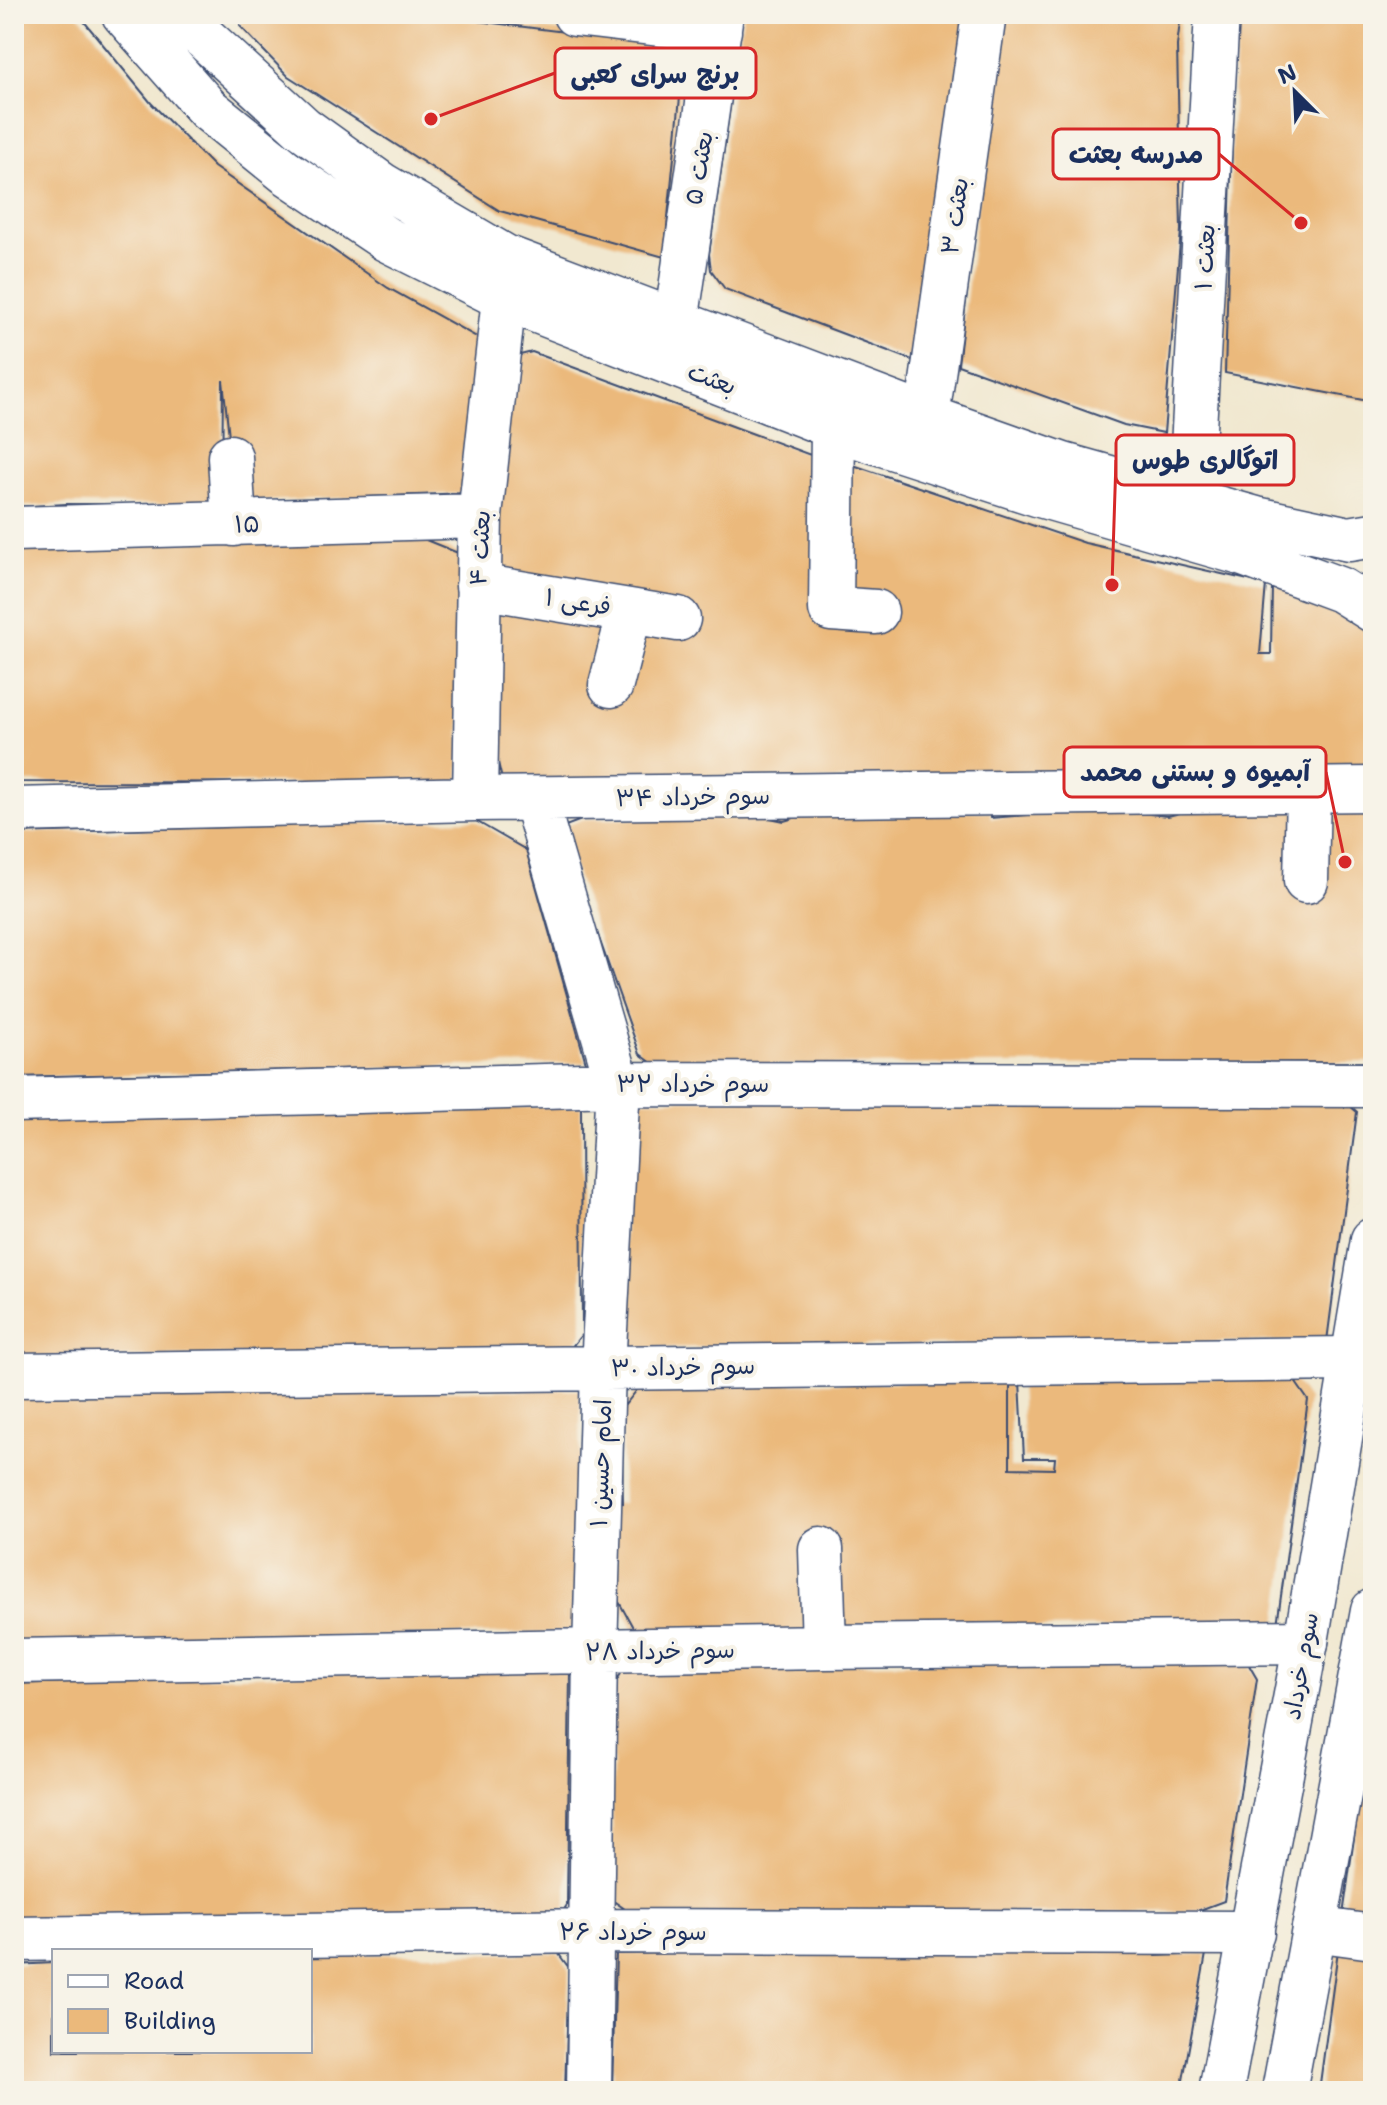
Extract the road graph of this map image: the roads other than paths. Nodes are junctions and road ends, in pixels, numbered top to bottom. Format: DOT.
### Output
graph roads {
  1 [pos="124,14"];
  2 [pos="178,14"];
  3 [pos="575,14"];
  4 [pos="984,14"];
  5 [pos="1217,14"];
  6 [pos="720,22"];
  7 [pos="504,298"];
  8 [pos="676,323"];
  9 [pos="927,417"];
  10 [pos="833,427"];
  11 [pos="230,457"];
  12 [pos="1190,501"];
  13 [pos="480,516"];
  14 [pos="234,524"];
  15 [pos="14,529"];
  16 [pos="1365,540"];
  17 [pos="478,586"];
  18 [pos="1362,599"];
  19 [pos="630,611"];
  20 [pos="876,612"];
  21 [pos="678,619"];
  22 [pos="611,685"];
  23 [pos="1373,789"];
  24 [pos="1308,790"];
  25 [pos="475,799"];
  26 [pos="535,799"];
  27 [pos="14,810"];
  28 [pos="1306,881"];
  29 [pos="618,1084"];
  30 [pos="1373,1085"];
  31 [pos="14,1100"];
  32 [pos="1373,1240"];
  33 [pos="1351,1359"];
  34 [pos="603,1368"];
  35 [pos="14,1375"];
  36 [pos="821,1549"];
  37 [pos="1373,1611"];
  38 [pos="1306,1642"];
  39 [pos="824,1647"];
  40 [pos="595,1652"];
  41 [pos="14,1661"];
  42 [pos="1358,1769"];
  43 [pos="1314,1929"];
  44 [pos="592,1931"];
  45 [pos="1252,1933"];
  46 [pos="1373,1937"];
  47 [pos="14,1939"];
  48 [pos="1290,2084"];
  49 [pos="589,2091"];
  50 [pos="1221,2091"];
  1 -- 7 [label="street, بعثت"];
  2 -- 8 [label="street, بعثت"];
  3 -- 6 [label="street"];
  4 -- 9 [label="street, بعثت ۳"];
  5 -- 12 [label="street, بعثت ۱"];
  6 -- 8 [label="street, بعثت ۵"];
  7 -- 10 [label="street, بعثت"];
  7 -- 13 [label="street, بعثت ۴"];
  8 -- 9 [label="street, بعثت"];
  9 -- 12 [label="street, بعثت"];
  10 -- 18 [label="street, بعثت"];
  10 -- 20 [label="street"];
  11 -- 14 [label="street"];
  12 -- 16 [label="street, بعثت"];
  13 -- 14 [label="street, ۱۵"];
  13 -- 17 [label="street, بعثت ۴"];
  14 -- 15 [label="street, ۱۵"];
  17 -- 19 [label="street, فرعی ۱"];
  17 -- 25 [label="street, بعثت ۴"];
  19 -- 21 [label="street, فرعی ۱"];
  19 -- 22 [label="street"];
  23 -- 24 [label="street, سوم خرداد ۳۴"];
  24 -- 26 [label="street, سوم خرداد ۳۴"];
  24 -- 28 [label="street"];
  25 -- 26 [label="street, سوم خرداد ۳۴"];
  25 -- 27 [label="street, سوم خرداد ۳۴"];
  26 -- 29 [label="street, امام حسین ۱"];
  29 -- 30 [label="street, سوم خرداد ۳۲"];
  29 -- 31 [label="street, سوم خرداد ۳۲"];
  29 -- 34 [label="street, امام حسین ۱"];
  32 -- 33 [label="street, سوم خرداد"];
  33 -- 34 [label="street, سوم خرداد ۳۰"];
  33 -- 38 [label="street, سوم خرداد"];
  34 -- 35 [label="street, سوم خرداد ۳۰"];
  34 -- 40 [label="street, امام حسین ۱"];
  36 -- 39 [label="street"];
  37 -- 42 [label="street"];
  38 -- 39 [label="street, سوم خرداد ۲۸"];
  38 -- 45 [label="street, سوم خرداد"];
  39 -- 40 [label="street, سوم خرداد ۲۸"];
  40 -- 41 [label="street, سوم خرداد ۲۸"];
  40 -- 44 [label="street, امام حسین ۱"];
  42 -- 43 [label="street"];
  43 -- 46 [label="street"];
  43 -- 48 [label="street"];
  44 -- 45 [label="street, سوم خرداد ۲۶"];
  44 -- 47 [label="street, سوم خرداد ۲۶"];
  44 -- 49 [label="street, امام حسین ۱"];
  45 -- 50 [label="street, سوم خرداد"];
}
